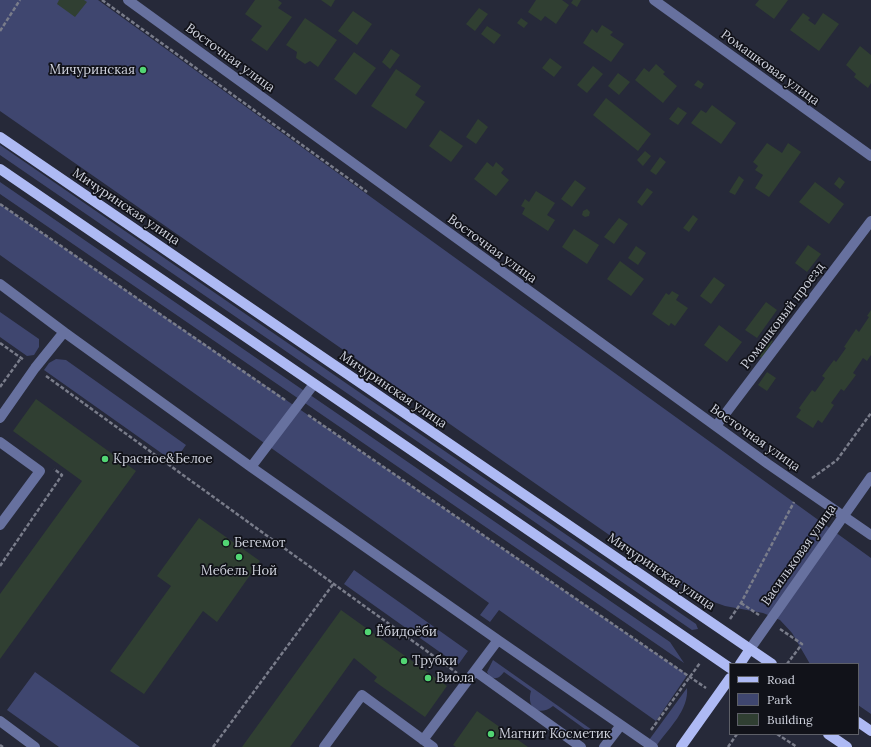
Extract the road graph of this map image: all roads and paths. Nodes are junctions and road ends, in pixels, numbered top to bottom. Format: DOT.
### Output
graph roads {
  1 [pos="20,0"];
  2 [pos="102,0"];
  3 [pos="128,0"];
  4 [pos="654,0"];
  5 [pos="0,30"];
  6 [pos="0,137"];
  7 [pos="871,156"];
  8 [pos="0,169"];
  9 [pos="368,193"];
  10 [pos="0,204"];
  11 [pos="871,221"];
  12 [pos="0,284"];
  13 [pos="64,332"];
  14 [pos="0,343"];
  15 [pos="21,358"];
  16 [pos="35,368"];
  17 [pos="314,384"];
  18 [pos="0,388"];
  19 [pos="298,408"];
  20 [pos="871,413"];
  21 [pos="0,418"];
  22 [pos="716,426"];
  23 [pos="0,442"];
  24 [pos="251,467"];
  25 [pos="871,477"];
  26 [pos="812,478"];
  27 [pos="794,502"];
  28 [pos="843,515"];
  29 [pos="0,525"];
  30 [pos="871,534"];
  31 [pos="334,583"];
  32 [pos="723,630"];
  33 [pos="498,640"];
  34 [pos="750,649"];
  35 [pos="707,653"];
  36 [pos="741,663"];
  37 [pos="771,663"];
  38 [pos="729,667"];
  39 [pos="475,671"];
  40 [pos="691,677"];
  41 [pos="729,680"];
  42 [pos="468,681"];
  43 [pos="718,696"];
  44 [pos="0,721"];
  45 [pos="859,723"];
  46 [pos="621,725"];
  47 [pos="871,731"];
  48 [pos="736,735"];
  49 [pos="779,735"];
  50 [pos="829,735"];
  51 [pos="423,740"];
  52 [pos="644,741"];
  53 [pos="0,745"];
  54 [pos="3,747"];
  55 [pos="35,747"];
  56 [pos="213,747"];
  57 [pos="324,747"];
  58 [pos="432,747"];
  59 [pos="581,747"];
  60 [pos="604,747"];
  61 [pos="653,747"];
  62 [pos="681,747"];
  63 [pos="728,747"];
  64 [pos="797,747"];
  65 [pos="847,747"];
  1 -- 5 [label="path"];
  2 -- 9 [label="path"];
  3 -- 22 [label="street, Восточная улица"];
  4 -- 7 [label="street, Ромашковая улица"];
  6 -- 32 [label="main road, Мичуринская улица"];
  8 -- 17 [label="main road"];
  10 -- 19 [label="path"];
  11 -- 22 [label="street, Ромашковый проезд"];
  12 -- 13 [label="street"];
  13 -- 16 [label="street"];
  13 -- 24 [label="street"];
  14 -- 15 [label="path"];
  15 -- 16 [label="path"];
  15 -- 18 [label="path"];
  16 -- 21 [label="street"];
  16 -- 31 [label="path"];
  17 -- 19 [label="street"];
  17 -- 35 [label="main road"];
  19 -- 24 [label="street"];
  19 -- 40 [label="path"];
  20 -- 26 [label="path"];
  22 -- 28 [label="street, Восточная улица"];
  23 -- 29 [label="street"];
  24 -- 33 [label="street"];
  25 -- 28 [label="street, Васильковая улица"];
  27 -- 32 [label="path"];
  28 -- 30 [label="street, Восточная улица"];
  28 -- 34 [label="street, Васильковая улица"];
  31 -- 42 [label="path"];
  31 -- 56 [label="path"];
  32 -- 34 [label="main road, Мичуринская улица"];
  33 -- 39 [label="street"];
  33 -- 46 [label="street"];
  34 -- 36 [label="main road"];
  34 -- 37 [label="main road, Мичуринская улица"];
  35 -- 38 [label="main road"];
  35 -- 40 [label="path"];
  39 -- 42 [label="street"];
  39 -- 59 [label="street"];
  40 -- 43 [label="path"];
  40 -- 52 [label="path"];
  41 -- 43 [label="main road"];
  42 -- 51 [label="street"];
  43 -- 62 [label="main road"];
  44 -- 55 [label="street"];
  45 -- 47 [label="main road"];
  46 -- 52 [label="street"];
  46 -- 60 [label="street"];
  48 -- 63 [label="path"];
  49 -- 64 [label="path"];
  50 -- 65 [label="main road"];
  51 -- 57 [label="street"];
  51 -- 58 [label="street"];
  52 -- 61 [label="street"];
  53 -- 54 [label="path"];
}
